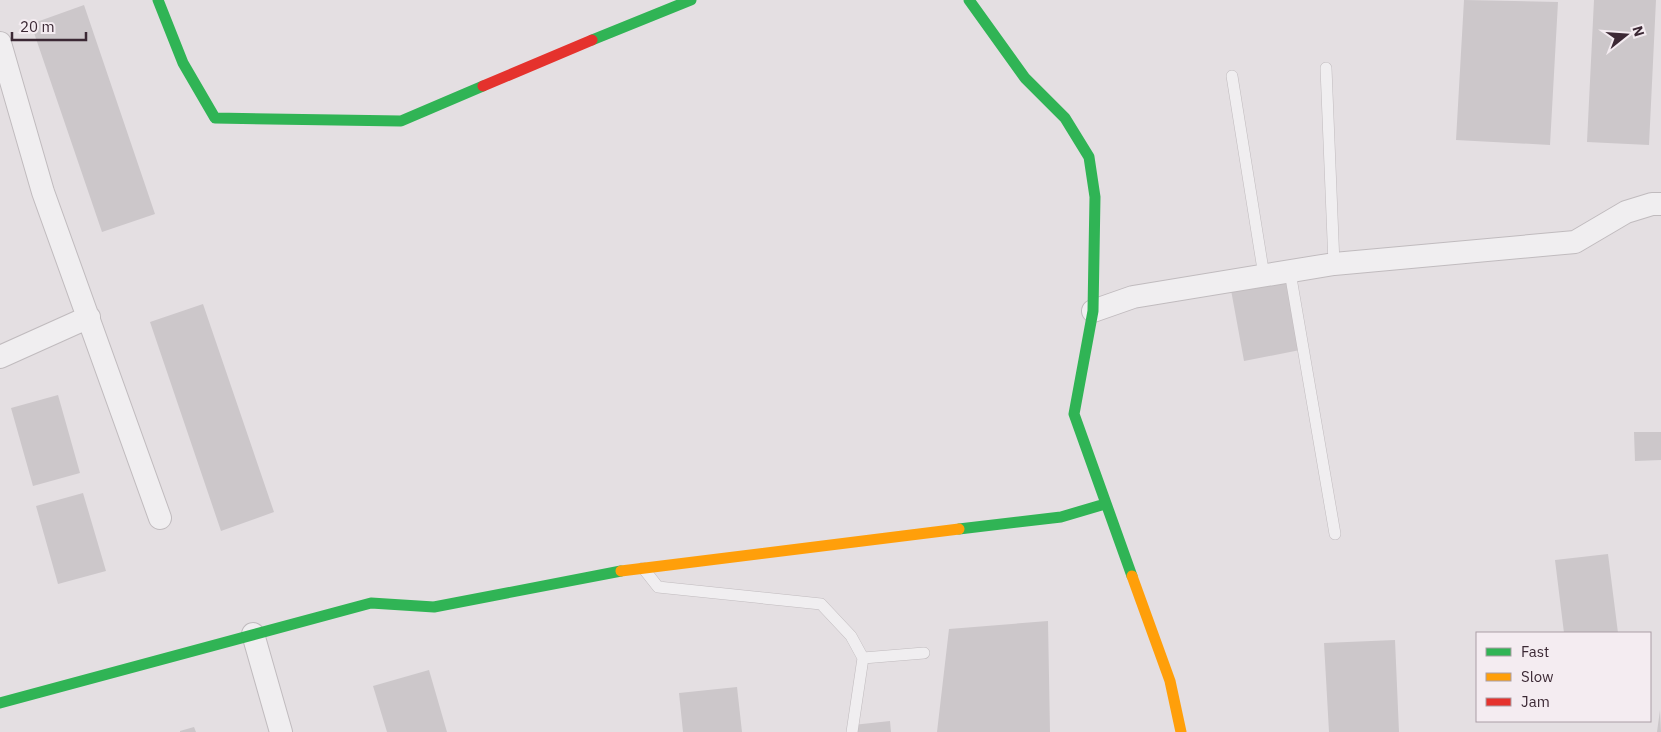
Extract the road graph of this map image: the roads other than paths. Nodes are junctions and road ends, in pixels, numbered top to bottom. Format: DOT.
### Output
graph roads {
  1 [pos="158,0"];
  2 [pos="691,0"];
  3 [pos="969,0"];
  4 [pos="0,43"];
  5 [pos="1326,68"];
  6 [pos="1232,76"];
  7 [pos="1661,204"];
  8 [pos="1334,264"];
  9 [pos="1290,272"];
  10 [pos="1264,276"];
  11 [pos="1093,311"];
  12 [pos="89,317"];
  13 [pos="0,357"];
  14 [pos="1105,504"];
  15 [pos="160,518"];
  16 [pos="1335,534"];
  17 [pos="642,567"];
  18 [pos="253,634"];
  19 [pos="924,653"];
  20 [pos="863,658"];
  21 [pos="0,703"];
  22 [pos="281,732"];
  23 [pos="852,732"];
  24 [pos="1180,732"];
  1 -- 2 [label="street"];
  3 -- 11 [label="street"];
  4 -- 12 [label="street"];
  5 -- 8 [label="lane"];
  6 -- 10 [label="lane"];
  7 -- 8 [label="street"];
  8 -- 9 [label="street"];
  9 -- 10 [label="street"];
  9 -- 16 [label="lane"];
  10 -- 11 [label="street"];
  11 -- 14 [label="street"];
  12 -- 13 [label="street"];
  12 -- 15 [label="street"];
  14 -- 17 [label="street"];
  14 -- 24 [label="street"];
  17 -- 18 [label="street"];
  17 -- 20 [label="lane"];
  18 -- 21 [label="street"];
  18 -- 22 [label="street"];
  19 -- 20 [label="lane"];
  20 -- 23 [label="lane"];
}
